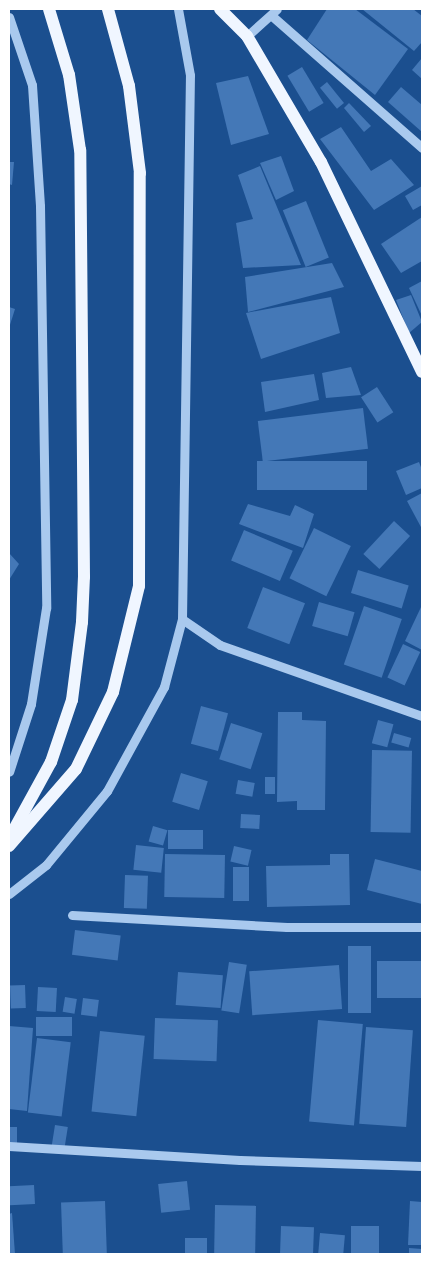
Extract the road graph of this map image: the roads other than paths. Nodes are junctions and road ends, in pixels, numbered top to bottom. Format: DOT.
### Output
graph roads {
  1 [pos="49,9"];
  2 [pos="108,9"];
  3 [pos="178,9"];
  4 [pos="220,9"];
  5 [pos="274,12"];
  6 [pos="9,17"];
  7 [pos="246,36"];
  8 [pos="422,148"];
  9 [pos="422,372"];
  10 [pos="182,619"];
  11 [pos="422,716"];
  12 [pos="9,772"];
  13 [pos="9,839"];
  14 [pos="9,846"];
  15 [pos="9,894"];
  16 [pos="72,915"];
  17 [pos="422,928"];
  18 [pos="9,1146"];
  19 [pos="422,1166"];
  1 -- 13 [label="main road"];
  2 -- 14 [label="main road"];
  3 -- 10 [label="street"];
  4 -- 7 [label="main road"];
  5 -- 7 [label="street"];
  5 -- 8 [label="street"];
  6 -- 12 [label="street"];
  7 -- 9 [label="main road"];
  10 -- 11 [label="street"];
  10 -- 15 [label="street"];
  16 -- 17 [label="street"];
  18 -- 19 [label="street"];
}
